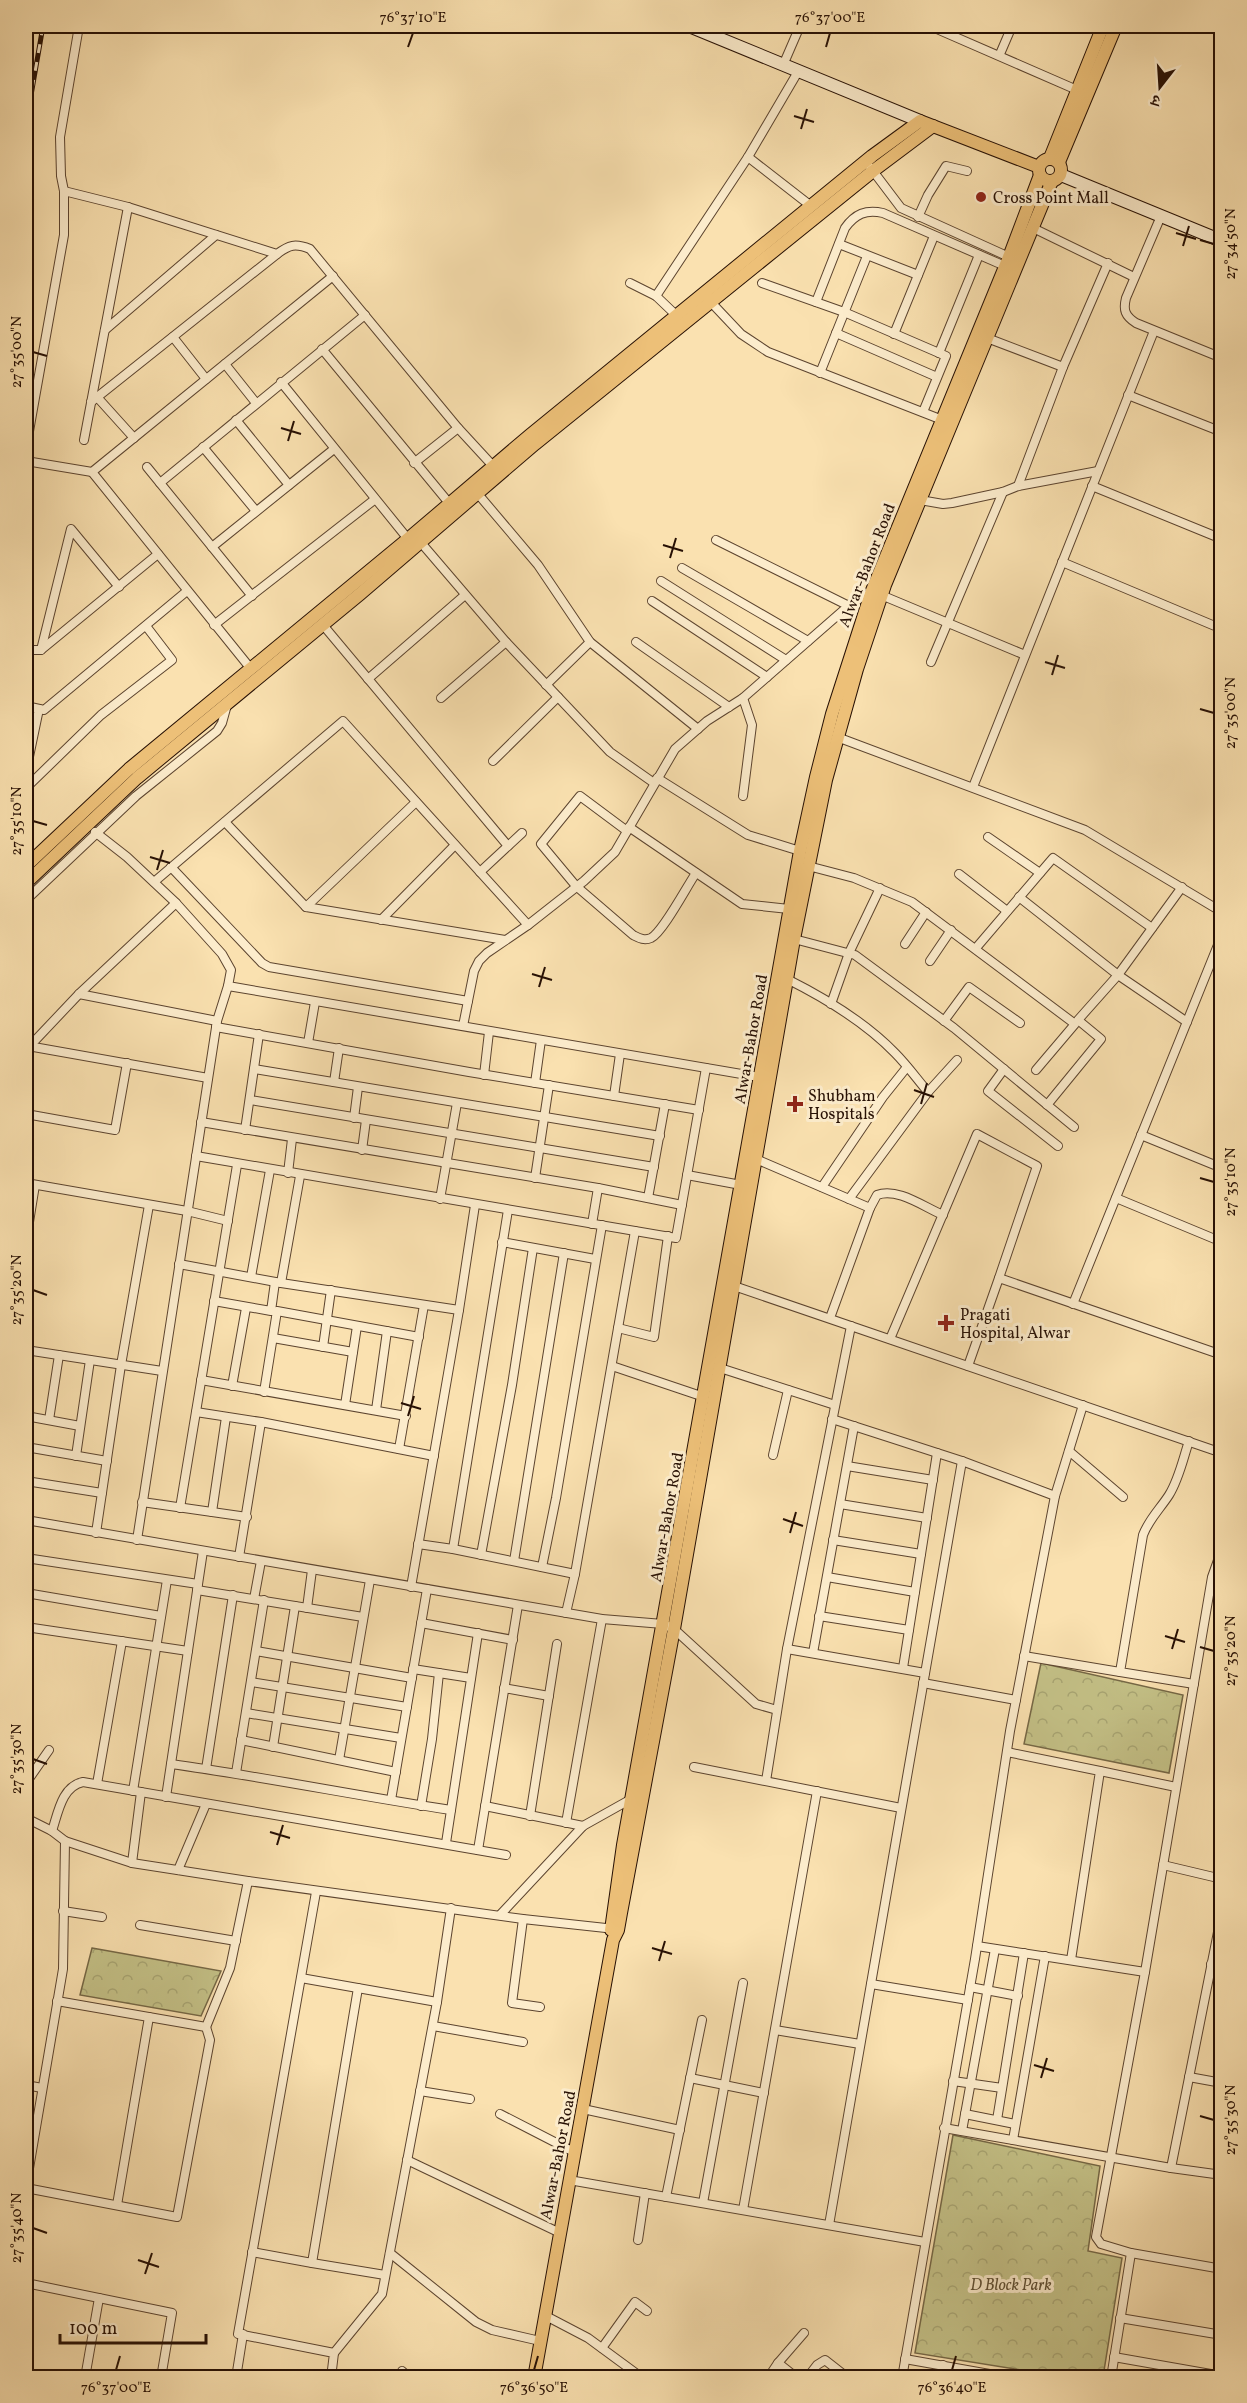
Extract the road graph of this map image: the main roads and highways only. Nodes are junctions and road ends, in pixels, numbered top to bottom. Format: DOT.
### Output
graph roads {
  1 [pos="1103,26"];
  2 [pos="1116,26"];
  3 [pos="933,126"];
  4 [pos="1055,160"];
  5 [pos="869,166"];
  6 [pos="1040,171"];
  7 [pos="1056,178"];
  8 [pos="708,298"];
  9 [pos="612,376"];
  10 [pos="947,421"];
  11 [pos="414,538"];
  12 [pos="876,594"];
  13 [pos="203,716"];
  14 [pos="26,866"];
  15 [pos="26,883"];
  16 [pos="765,1078"];
  17 [pos="729,1284"];
  18 [pos="668,1627"];
  19 [pos="614,1933"];
  20 [pos="534,2378"];
  1 -- 4 [label="main road"];
  2 -- 4 [label="main road"];
  3 -- 5 [label="main road"];
  3 -- 5 [label="main road"];
  3 -- 6 [label="main road"];
  4 -- 6 [label="main road, Alwar-Bahor Road"];
  4 -- 7 [label="main road"];
  5 -- 8 [label="main road"];
  5 -- 8 [label="main road"];
  6 -- 7 [label="main road"];
  6 -- 10 [label="main road, Alwar-Bahor Road"];
  7 -- 10 [label="main road, Alwar-Bahor Road"];
  8 -- 9 [label="main road"];
  8 -- 9 [label="main road"];
  9 -- 11 [label="main road"];
  9 -- 11 [label="main road"];
  10 -- 12 [label="main road, Alwar-Bahor Road"];
  10 -- 12 [label="main road, Alwar-Bahor Road"];
  11 -- 13 [label="main road"];
  11 -- 13 [label="main road"];
  12 -- 16 [label="main road, Alwar-Bahor Road"];
  12 -- 16 [label="main road, Alwar-Bahor Road"];
  13 -- 14 [label="main road"];
  13 -- 15 [label="main road"];
  16 -- 17 [label="main road, Alwar-Bahor Road"];
  16 -- 17 [label="main road, Alwar-Bahor Road"];
  17 -- 18 [label="main road, Alwar-Bahor Road"];
  17 -- 18 [label="main road, Alwar-Bahor Road"];
  18 -- 19 [label="main road, Alwar-Bahor Road"];
  18 -- 19 [label="main road, Alwar-Bahor Road"];
  19 -- 20 [label="main road, Alwar-Bahor Road"];
}
